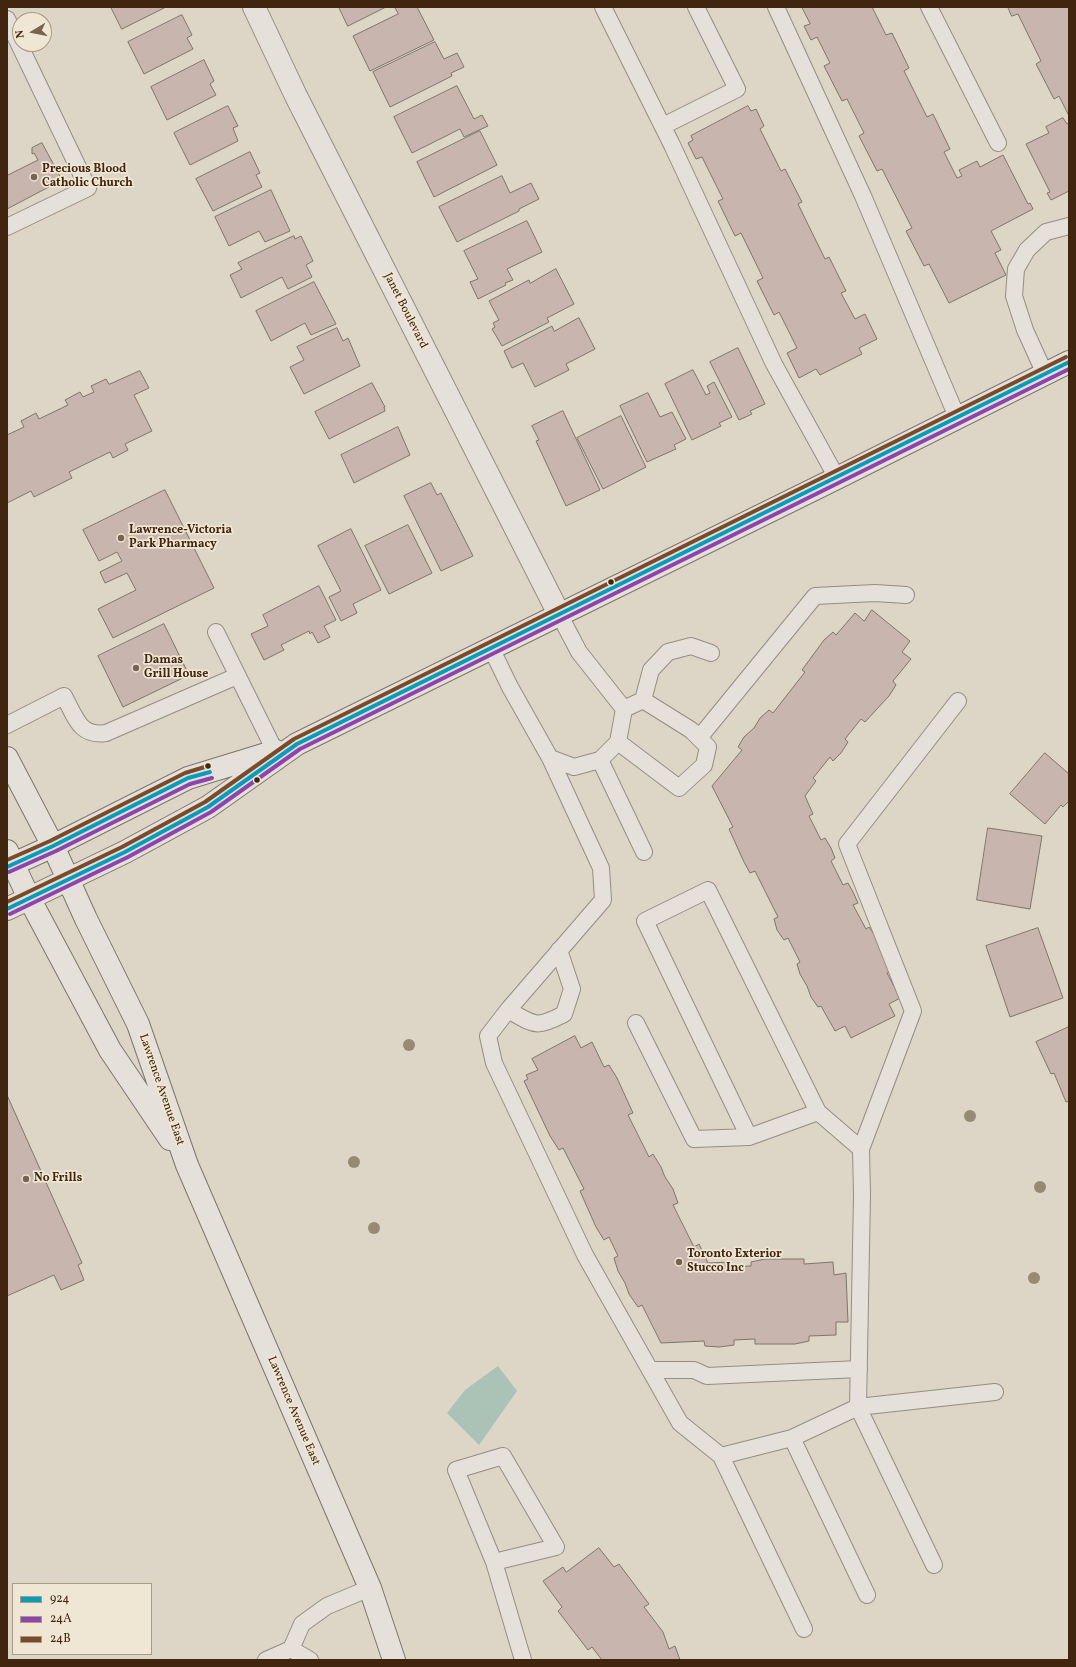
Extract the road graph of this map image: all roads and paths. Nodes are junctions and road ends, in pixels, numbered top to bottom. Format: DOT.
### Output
graph roads {
  1 [pos="254,7"];
  2 [pos="603,7"];
  3 [pos="696,7"];
  4 [pos="776,7"];
  5 [pos="929,7"];
  6 [pos="7,19"];
  7 [pos="663,126"];
  8 [pos="998,143"];
  9 [pos="1069,226"];
  10 [pos="7,227"];
  11 [pos="1069,362"];
  12 [pos="1045,374"];
  13 [pos="957,417"];
  14 [pos="837,478"];
  15 [pos="906,595"];
  16 [pos="558,614"];
  17 [pos="216,632"];
  18 [pos="491,648"];
  19 [pos="711,653"];
  20 [pos="237,676"];
  21 [pos="643,700"];
  22 [pos="958,701"];
  23 [pos="624,709"];
  24 [pos="7,725"];
  25 [pos="699,738"];
  26 [pos="618,742"];
  27 [pos="297,744"];
  28 [pos="275,751"];
  29 [pos="7,758"];
  30 [pos="550,758"];
  31 [pos="600,760"];
  32 [pos="53,846"];
  33 [pos="644,852"];
  34 [pos="9,861"];
  35 [pos="69,880"];
  36 [pos="29,898"];
  37 [pos="7,909"];
  38 [pos="559,950"];
  39 [pos="508,1010"];
  40 [pos="636,1023"];
  41 [pos="818,1112"];
  42 [pos="749,1137"];
  43 [pos="861,1149"];
  44 [pos="187,1165"];
  45 [pos="859,1369"];
  46 [pos="650,1370"];
  47 [pos="995,1392"];
  48 [pos="858,1407"];
  49 [pos="792,1438"];
  50 [pos="721,1456"];
  51 [pos="494,1562"];
  52 [pos="934,1565"];
  53 [pos="370,1588"];
  54 [pos="867,1595"];
  55 [pos="804,1629"];
  56 [pos="291,1649"];
  57 [pos="266,1660"];
  58 [pos="310,1660"];
  59 [pos="394,1660"];
  60 [pos="523,1660"];
  1 -- 16 [label="main road, Janet Boulevard"];
  2 -- 7 [label="lane"];
  3 -- 7 [label="lane"];
  4 -- 13 [label="lane"];
  5 -- 8 [label="lane"];
  6 -- 10 [label="lane"];
  7 -- 14 [label="lane"];
  9 -- 12 [label="lane"];
  11 -- 12 [label="main road"];
  12 -- 13 [label="main road"];
  13 -- 14 [label="main road"];
  14 -- 16 [label="main road"];
  15 -- 25 [label="lane"];
  16 -- 18 [label="main road"];
  16 -- 23 [label="lane"];
  17 -- 20 [label="lane"];
  18 -- 27 [label="main road"];
  18 -- 30 [label="lane"];
  19 -- 21 [label="lane"];
  20 -- 24 [label="lane"];
  20 -- 28 [label="lane"];
  21 -- 23 [label="lane"];
  21 -- 25 [label="lane"];
  22 -- 43 [label="lane"];
  23 -- 26 [label="lane"];
  25 -- 26 [label="lane"];
  26 -- 31 [label="lane"];
  27 -- 28 [label="main road"];
  27 -- 35 [label="main road"];
  28 -- 32 [label="main road"];
  29 -- 32 [label="main road, Lawrence Avenue East"];
  30 -- 31 [label="lane"];
  30 -- 38 [label="lane"];
  31 -- 33 [label="lane"];
  32 -- 34 [label="main road"];
  32 -- 35 [label="main road, Lawrence Avenue East"];
  34 -- 36 [label="main road, Lawrence Avenue East"];
  35 -- 36 [label="main road"];
  35 -- 44 [label="main road, Lawrence Avenue East"];
  36 -- 37 [label="main road"];
  36 -- 44 [label="main road, Lawrence Avenue East"];
  38 -- 39 [label="lane"];
  38 -- 39 [label="lane"];
  39 -- 46 [label="lane"];
  40 -- 42 [label="lane"];
  41 -- 42 [label="lane"];
  41 -- 42 [label="lane"];
  41 -- 43 [label="lane"];
  43 -- 45 [label="lane"];
  44 -- 53 [label="main road, Lawrence Avenue East"];
  45 -- 46 [label="lane"];
  45 -- 48 [label="lane"];
  46 -- 50 [label="lane"];
  47 -- 48 [label="lane"];
  48 -- 49 [label="lane"];
  48 -- 52 [label="lane"];
  49 -- 50 [label="lane"];
  49 -- 54 [label="lane"];
  50 -- 55 [label="lane"];
  51 -- 51 [label="lane"];
  51 -- 60 [label="lane"];
  53 -- 56 [label="lane"];
  53 -- 59 [label="main road, Lawrence Avenue East"];
  56 -- 57 [label="lane"];
  56 -- 58 [label="lane"];
}
